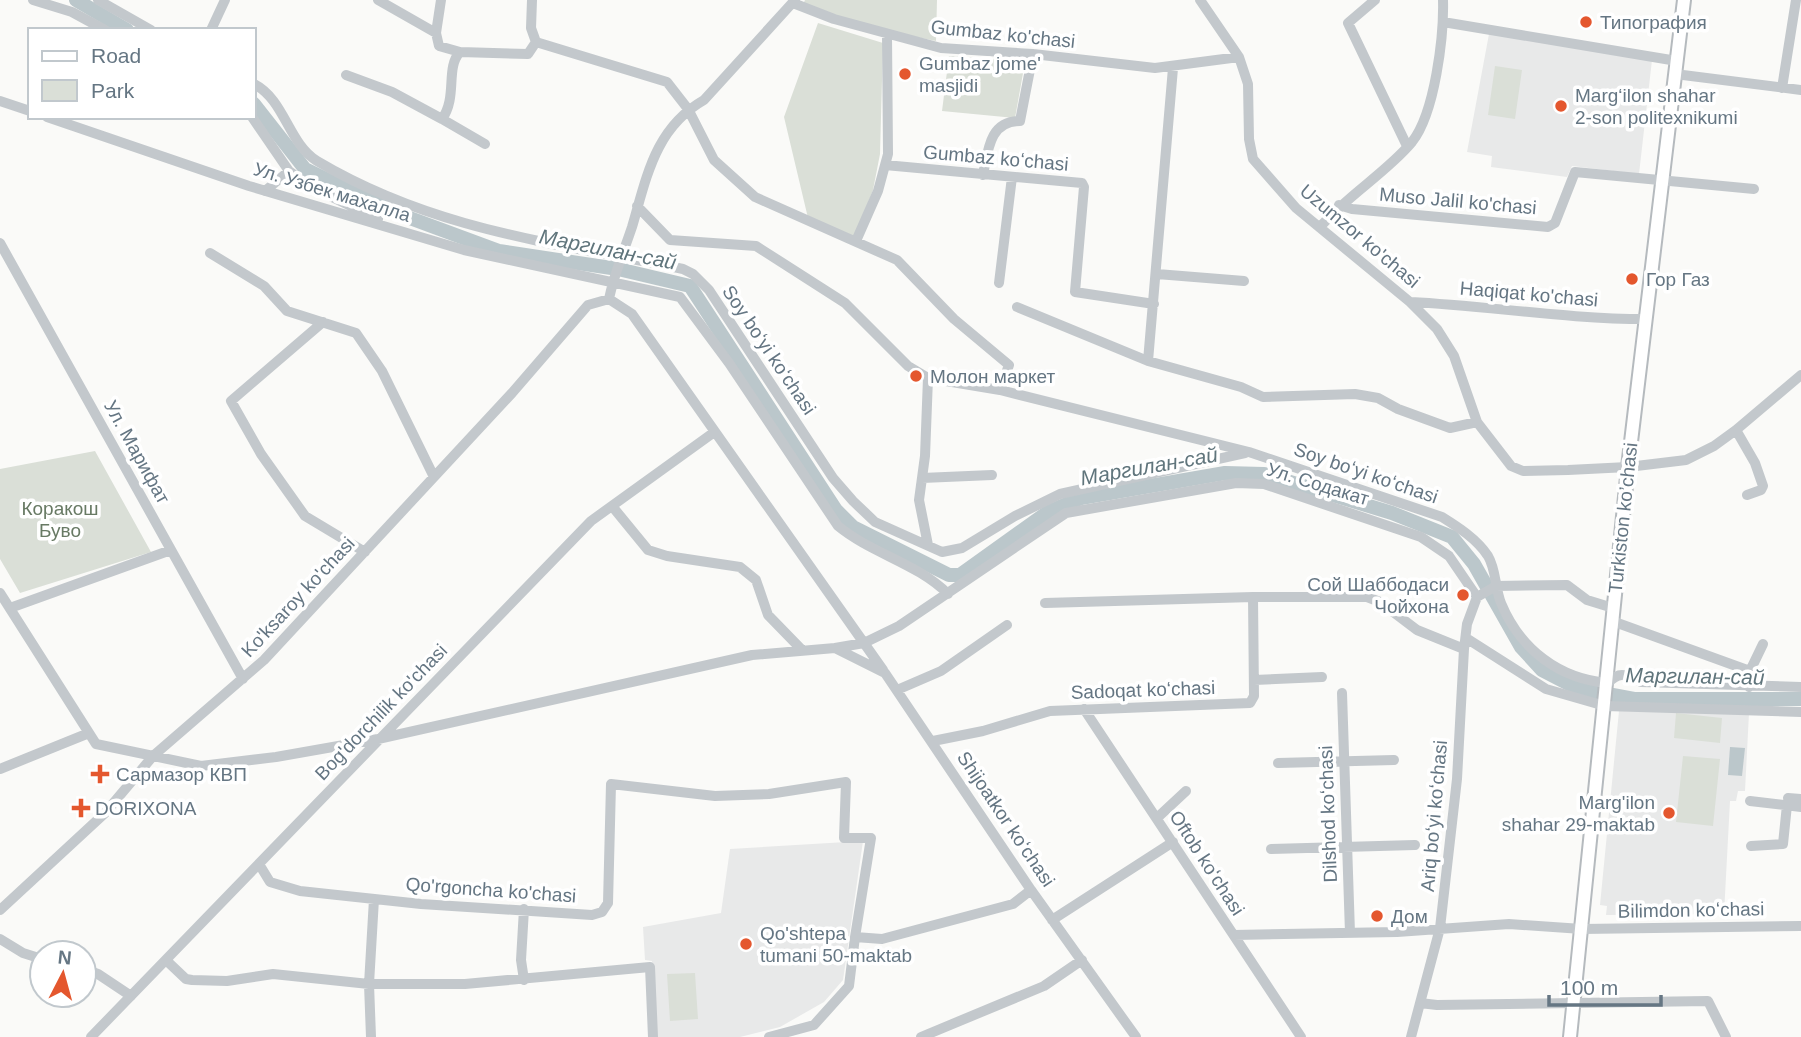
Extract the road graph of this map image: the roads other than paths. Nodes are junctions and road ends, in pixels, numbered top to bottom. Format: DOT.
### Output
graph roads {
  1 [pos="33,0"];
  2 [pos="98,0"];
  3 [pos="227,0"];
  4 [pos="378,0"];
  5 [pos="441,0"];
  6 [pos="532,0"];
  7 [pos="1200,0"];
  8 [pos="1374,0"];
  9 [pos="1443,0"];
  10 [pos="1684,0"];
  11 [pos="1796,0"];
  12 [pos="794,1"];
  13 [pos="1443,22"];
  14 [pos="101,28"];
  15 [pos="147,28"];
  16 [pos="212,28"];
  17 [pos="436,33"];
  18 [pos="887,35"];
  19 [pos="536,42"];
  20 [pos="460,52"];
  21 [pos="1033,54"];
  22 [pos="1239,57"];
  23 [pos="1676,67"];
  24 [pos="1172,68"];
  25 [pos="346,75"];
  26 [pos="256,85"];
  27 [pos="1782,88"];
  28 [pos="1801,90"];
  29 [pos="0,101"];
  30 [pos="688,109"];
  31 [pos="28,110"];
  32 [pos="53,119"];
  33 [pos="253,119"];
  34 [pos="442,119"];
  35 [pos="485,144"];
  36 [pos="1407,146"];
  37 [pos="885,164"];
  38 [pos="289,171"];
  39 [pos="984,175"];
  40 [pos="1012,177"];
  41 [pos="1663,180"];
  42 [pos="1754,189"];
  43 [pos="265,191"];
  44 [pos="1339,205"];
  45 [pos="637,206"];
  46 [pos="1320,227"];
  47 [pos="417,236"];
  48 [pos="856,241"];
  49 [pos="0,243"];
  50 [pos="210,253"];
  51 [pos="622,257"];
  52 [pos="1157,274"];
  53 [pos="1244,281"];
  54 [pos="613,282"];
  55 [pos="999,283"];
  56 [pos="609,299"];
  57 [pos="1410,302"];
  58 [pos="1154,304"];
  59 [pos="1017,307"];
  60 [pos="1646,319"];
  61 [pos="323,322"];
  62 [pos="1148,361"];
  63 [pos="1801,374"];
  64 [pos="928,378"];
  65 [pos="999,390"];
  66 [pos="1477,422"];
  67 [pos="1736,430"];
  68 [pos="713,433"];
  69 [pos="1249,452"];
  70 [pos="1628,467"];
  71 [pos="992,475"];
  72 [pos="434,477"];
  73 [pos="922,478"];
  74 [pos="1747,495"];
  75 [pos="612,506"];
  76 [pos="928,545"];
  77 [pos="172,550"];
  78 [pos="365,552"];
  79 [pos="1495,586"];
  80 [pos="948,594"];
  81 [pos="1478,596"];
  82 [pos="1,597"];
  83 [pos="1253,597"];
  84 [pos="1045,603"];
  85 [pos="10,608"];
  86 [pos="1613,614"];
  87 [pos="1007,625"];
  88 [pos="1466,638"];
  89 [pos="864,643"];
  90 [pos="1763,644"];
  91 [pos="831,648"];
  92 [pos="1464,649"];
  93 [pos="803,650"];
  94 [pos="1750,671"];
  95 [pos="885,673"];
  96 [pos="1322,677"];
  97 [pos="243,679"];
  98 [pos="1254,680"];
  99 [pos="1608,683"];
  100 [pos="1749,687"];
  101 [pos="1801,687"];
  102 [pos="897,690"];
  103 [pos="1342,693"];
  104 [pos="1605,706"];
  105 [pos="1084,709"];
  106 [pos="1801,712"];
  107 [pos="89,733"];
  108 [pos="378,739"];
  109 [pos="933,741"];
  110 [pos="153,756"];
  111 [pos="1394,760"];
  112 [pos="1344,762"];
  113 [pos="1278,763"];
  114 [pos="0,769"];
  115 [pos="1186,791"];
  116 [pos="1801,799"];
  117 [pos="1750,801"];
  118 [pos="1788,802"];
  119 [pos="1801,807"];
  120 [pos="1157,818"];
  121 [pos="1173,842"];
  122 [pos="1415,845"];
  123 [pos="1347,846"];
  124 [pos="1751,846"];
  125 [pos="1271,849"];
  126 [pos="259,864"];
  127 [pos="1031,891"];
  128 [pos="374,899"];
  129 [pos="524,909"];
  130 [pos="0,910"];
  131 [pos="1052,920"];
  132 [pos="1801,926"];
  133 [pos="1440,928"];
  134 [pos="1582,929"];
  135 [pos="1350,933"];
  136 [pos="1234,935"];
  137 [pos="855,937"];
  138 [pos="0,939"];
  139 [pos="28,955"];
  140 [pos="166,960"];
  141 [pos="1082,960"];
  142 [pos="98,974"];
  143 [pos="524,980"];
  144 [pos="369,984"];
  145 [pos="131,996"];
  146 [pos="1420,1003"];
  147 [pos="1575,1003"];
  148 [pos="91,1037"];
  149 [pos="372,1037"];
  150 [pos="653,1037"];
  151 [pos="769,1037"];
  152 [pos="921,1037"];
  153 [pos="1136,1037"];
  154 [pos="1301,1037"];
  155 [pos="1411,1037"];
  156 [pos="1570,1037"];
  157 [pos="1726,1037"];
  1 -- 14 [label="street"];
  2 -- 15 [label="street"];
  3 -- 16 [label="street"];
  4 -- 17 [label="street"];
  5 -- 17 [label="street"];
  6 -- 19 [label="street"];
  7 -- 22 [label="street, Uzumzor ko'chasi"];
  8 -- 36 [label="street"];
  9 -- 13 [label="street"];
  10 -- 23 [label="main road, Turkiston ko’chasi"];
  11 -- 27 [label="street"];
  12 -- 18 [label="street, Gumbaz ko'chasi"];
  12 -- 30 [label="street"];
  13 -- 23 [label="street"];
  13 -- 36 [label="street"];
  17 -- 20 [label="street"];
  18 -- 21 [label="street, Gumbaz ko'chasi"];
  18 -- 37 [label="street"];
  19 -- 20 [label="street"];
  19 -- 30 [label="street"];
  20 -- 34 [label="street"];
  21 -- 24 [label="street, Gumbaz ko'chasi"];
  21 -- 39 [label="street"];
  22 -- 24 [label="street, Gumbaz ko'chasi"];
  22 -- 46 [label="street, Uzumzor ko'chasi"];
  23 -- 27 [label="street"];
  23 -- 41 [label="main road, Turkiston ko’chasi"];
  24 -- 52 [label="street"];
  25 -- 34 [label="street"];
  26 -- 51 [label="street, Soy boʻyi koʻchasi"];
  27 -- 28 [label="street"];
  29 -- 31 [label="street"];
  30 -- 45 [label="street"];
  30 -- 48 [label="street"];
  32 -- 43 [label="street, Ул. Узбек махалла"];
  33 -- 38 [label="street"];
  34 -- 35 [label="street"];
  36 -- 44 [label="street"];
  37 -- 39 [label="street, Gumbaz koʻchasi"];
  37 -- 48 [label="street"];
  38 -- 43 [label="street"];
  38 -- 47 [label="street"];
  39 -- 40 [label="street, Gumbaz koʻchasi"];
  40 -- 55 [label="street"];
  40 -- 58 [label="street, Gumbaz koʻchasi"];
  41 -- 42 [label="street"];
  41 -- 44 [label="street, Muso Jalil ko'chasi"];
  41 -- 60 [label="main road, Turkiston ko’chasi"];
  43 -- 47 [label="street, Ул. Узбек махалла"];
  44 -- 46 [label="street"];
  45 -- 51 [label="street"];
  45 -- 64 [label="street, Soy boʻyi koʻchasi"];
  46 -- 57 [label="street, Uzumzor ko'chasi"];
  47 -- 54 [label="street, Ул. Узбек махалла"];
  48 -- 65 [label="street"];
  49 -- 77 [label="street, Ул. Марифат"];
  50 -- 61 [label="street"];
  51 -- 54 [label="street"];
  51 -- 76 [label="street, Soy boʻyi koʻchasi"];
  52 -- 53 [label="street"];
  52 -- 58 [label="street"];
  54 -- 56 [label="street"];
  54 -- 80 [label="street, Ул. Узбек махалла"];
  56 -- 68 [label="street"];
  56 -- 72 [label="street, Ko'ksaroy ko'chasi"];
  57 -- 60 [label="street, Haqiqat ko'chasi"];
  57 -- 66 [label="street, Uzumzor ko'chasi"];
  58 -- 62 [label="street"];
  59 -- 62 [label="street"];
  60 -- 70 [label="main road, Turkiston ko’chasi"];
  61 -- 72 [label="street"];
  61 -- 78 [label="street"];
  62 -- 66 [label="street"];
  63 -- 67 [label="street"];
  64 -- 65 [label="street, Soy boʻyi koʻchasi"];
  64 -- 73 [label="street"];
  65 -- 69 [label="street, Soy boʻyi koʻchasi"];
  66 -- 70 [label="street, Uzumzor ko'chasi"];
  67 -- 70 [label="street"];
  67 -- 74 [label="street"];
  68 -- 75 [label="street, Bog'dorchilik ko'chasi"];
  68 -- 89 [label="street"];
  69 -- 76 [label="street, Soy boʻyi koʻchasi"];
  69 -- 79 [label="street, Soy boʻyi koʻchasi"];
  70 -- 86 [label="main road, Turkiston ko’chasi"];
  71 -- 73 [label="street"];
  72 -- 78 [label="street, Ko'ksaroy ko'chasi"];
  73 -- 76 [label="street"];
  75 -- 93 [label="street"];
  75 -- 108 [label="street, Bog'dorchilik ko'chasi"];
  77 -- 85 [label="street"];
  77 -- 97 [label="street, Ул. Марифат"];
  78 -- 97 [label="street, Ko'ksaroy ko'chasi"];
  79 -- 81 [label="street"];
  79 -- 86 [label="street"];
  79 -- 99 [label="street, Soy boʻyi koʻchasi"];
  80 -- 81 [label="street, Ул. Содакат"];
  80 -- 89 [label="street, Ул. Содакат"];
  81 -- 88 [label="street, Ariq boʻyi koʻchasi"];
  82 -- 85 [label="street"];
  83 -- 84 [label="street"];
  83 -- 92 [label="street"];
  83 -- 98 [label="street"];
  85 -- 107 [label="street"];
  86 -- 94 [label="street"];
  86 -- 99 [label="main road, Turkiston ko’chasi"];
  87 -- 102 [label="street"];
  88 -- 92 [label="street, Ariq boʻyi koʻchasi"];
  88 -- 104 [label="street"];
  89 -- 91 [label="street"];
  89 -- 95 [label="street"];
  90 -- 94 [label="street"];
  91 -- 93 [label="street"];
  91 -- 95 [label="street, Shijoatkor koʻchasi"];
  92 -- 133 [label="street, Ariq boʻyi koʻchasi"];
  93 -- 108 [label="street"];
  94 -- 100 [label="street"];
  95 -- 102 [label="street, Shijoatkor koʻchasi"];
  96 -- 98 [label="street"];
  97 -- 110 [label="street, Ko'ksaroy ko'chasi"];
  98 -- 105 [label="street, Sadoqat koʻchasi"];
  99 -- 100 [label="street, Soy boʻyi koʻchasi"];
  99 -- 104 [label="main road, Turkiston ko’chasi"];
  100 -- 101 [label="street, Soy boʻyi koʻchasi"];
  102 -- 109 [label="street, Shijoatkor koʻchasi"];
  103 -- 112 [label="street, Dilshod koʻchasi"];
  104 -- 106 [label="street"];
  104 -- 134 [label="main road, Turkiston ko’chasi"];
  105 -- 109 [label="street, Sadoqat koʻchasi"];
  105 -- 120 [label="street, Oftob koʻchasi"];
  107 -- 110 [label="street"];
  107 -- 114 [label="street"];
  108 -- 110 [label="street"];
  108 -- 126 [label="street, Bog'dorchilik ko'chasi"];
  109 -- 127 [label="street, Shijoatkor koʻchasi"];
  110 -- 130 [label="street, Ko'ksaroy ko'chasi"];
  111 -- 112 [label="street"];
  112 -- 113 [label="street"];
  112 -- 123 [label="street, Dilshod koʻchasi"];
  115 -- 120 [label="street"];
  116 -- 118 [label="street"];
  117 -- 118 [label="street"];
  118 -- 119 [label="street"];
  118 -- 124 [label="street"];
  120 -- 121 [label="street, Oftob koʻchasi"];
  121 -- 131 [label="street"];
  121 -- 136 [label="street, Oftob koʻchasi"];
  122 -- 123 [label="street"];
  123 -- 125 [label="street"];
  123 -- 135 [label="street, Dilshod koʻchasi"];
  126 -- 128 [label="street, Qo'rgoncha ko'chasi"];
  126 -- 140 [label="street, Bog'dorchilik ko'chasi"];
  127 -- 131 [label="street, Shijoatkor koʻchasi"];
  127 -- 137 [label="street"];
  128 -- 129 [label="street, Qo'rgoncha ko'chasi"];
  128 -- 144 [label="street"];
  129 -- 137 [label="street, Qo'rgoncha ko'chasi"];
  129 -- 143 [label="street"];
  131 -- 141 [label="street, Shijoatkor koʻchasi"];
  132 -- 134 [label="street, Bilimdon koʻchasi"];
  133 -- 134 [label="street, Bilimdon koʻchasi"];
  133 -- 135 [label="street, Bilimdon koʻchasi"];
  133 -- 146 [label="street, Ariq boʻyi koʻchasi"];
  134 -- 147 [label="main road, Turkiston ko’chasi"];
  135 -- 136 [label="street, Bilimdon koʻchasi"];
  136 -- 154 [label="street, Oftob koʻchasi"];
  137 -- 151 [label="street, Qo'rgoncha ko'chasi"];
  138 -- 139 [label="street"];
  140 -- 144 [label="street"];
  140 -- 145 [label="street, Bog'dorchilik ko'chasi"];
  141 -- 152 [label="street"];
  141 -- 153 [label="street, Shijoatkor koʻchasi"];
  142 -- 145 [label="street"];
  143 -- 144 [label="street"];
  143 -- 150 [label="street"];
  144 -- 149 [label="street"];
  145 -- 148 [label="street, Bog'dorchilik ko'chasi"];
  146 -- 147 [label="street"];
  146 -- 155 [label="street, Ariq boʻyi koʻchasi"];
  147 -- 156 [label="main road, Turkiston ko’chasi"];
  147 -- 157 [label="street"];
}
